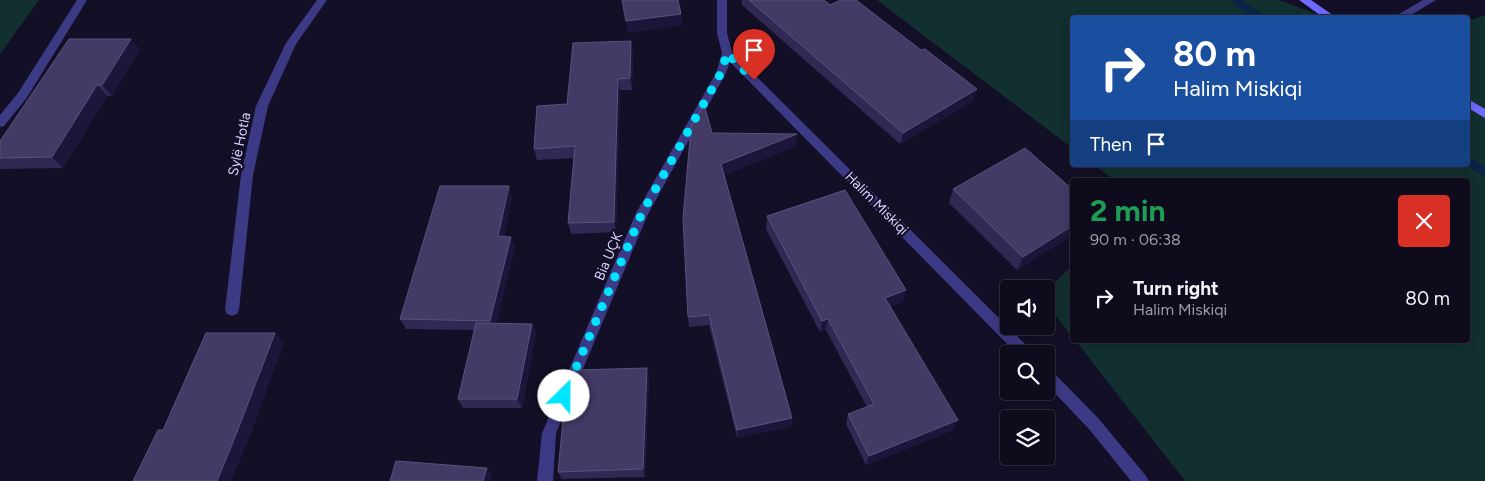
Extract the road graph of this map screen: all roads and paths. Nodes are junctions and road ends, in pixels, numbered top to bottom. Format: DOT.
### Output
graph roads {
  1 [pos="82,0"];
  2 [pos="322,0"];
  3 [pos="722,0"];
  4 [pos="1304,0"];
  5 [pos="1431,0"];
  6 [pos="1327,15"];
  7 [pos="1403,15"];
  8 [pos="727,53"];
  9 [pos="1470,104"];
  10 [pos="1485,114"];
  11 [pos="0,123"];
  12 [pos="232,310"];
  13 [pos="1017,345"];
  14 [pos="1055,383"];
  15 [pos="545,481"];
  16 [pos="1141,481"];
  1 -- 11 [label="street"];
  2 -- 12 [label="street, Sylë Hotla"];
  3 -- 8 [label="street"];
  4 -- 6 [label="street"];
  5 -- 7 [label="street"];
  8 -- 13 [label="street, Halim Miskiqi"];
  8 -- 15 [label="street, Bia UÇK"];
  9 -- 10 [label="street"];
  14 -- 16 [label="street"];
}
